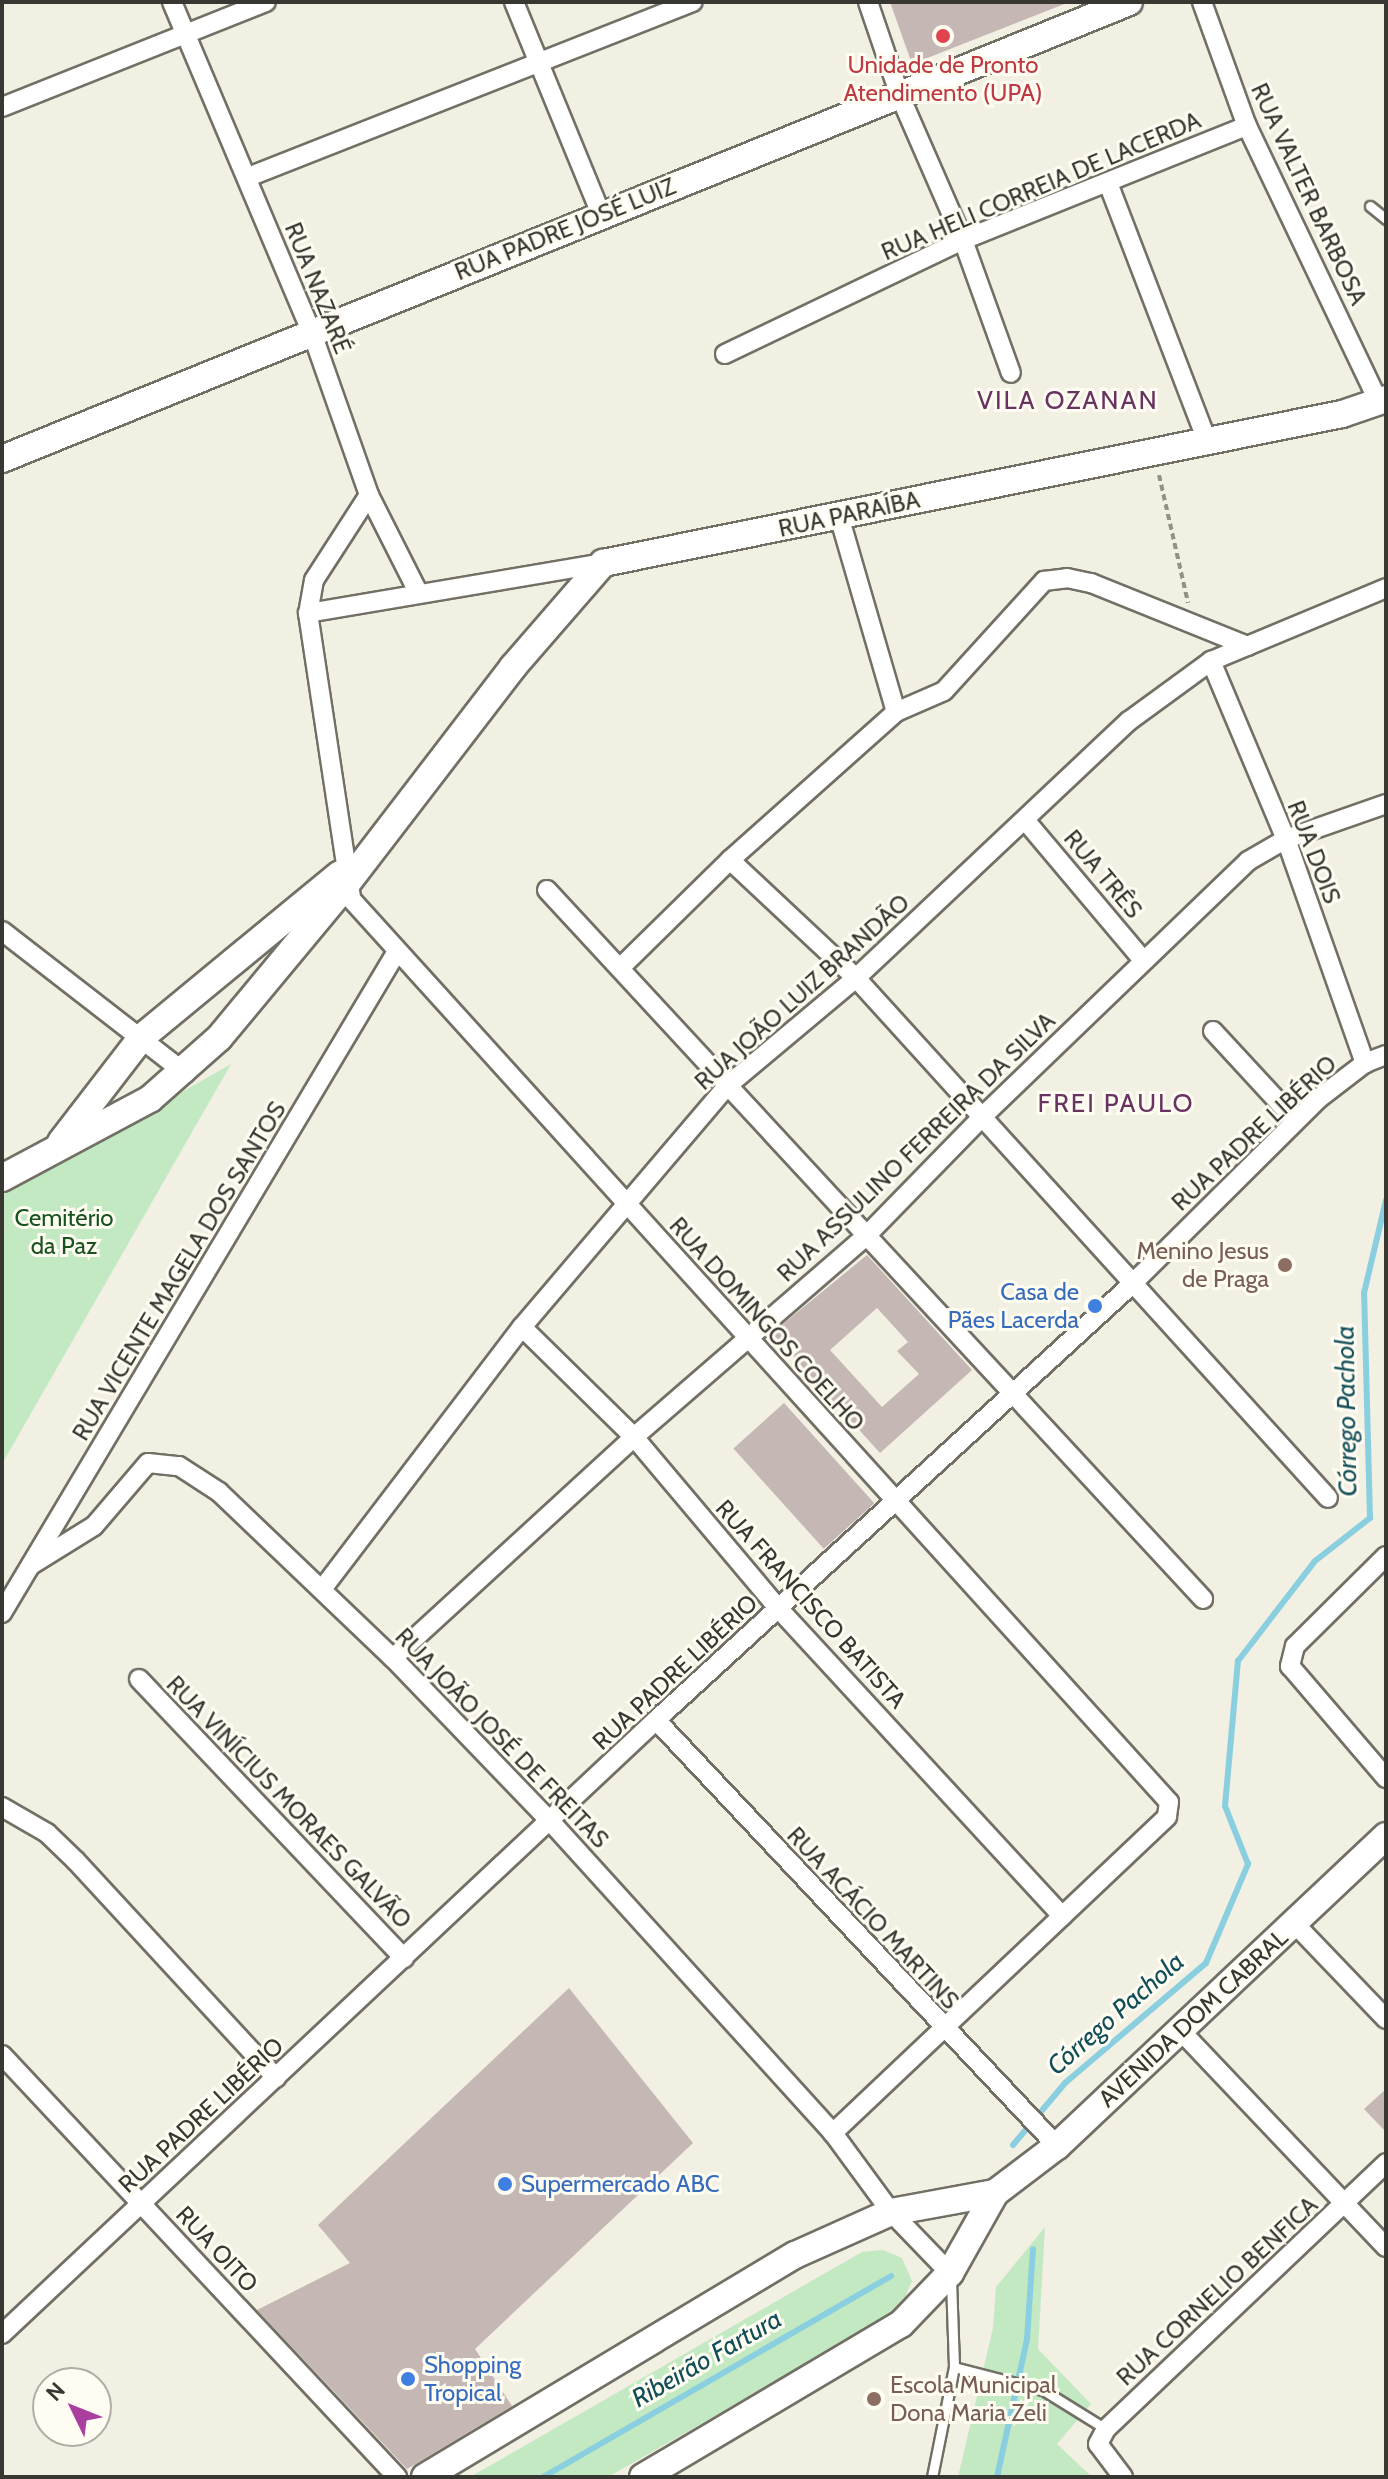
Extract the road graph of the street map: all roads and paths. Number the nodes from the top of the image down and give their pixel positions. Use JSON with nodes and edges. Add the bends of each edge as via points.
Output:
{"nodes":[{"id":1,"x":172,"y":2,"type":"edge"},
{"id":2,"x":266,"y":2,"type":"edge"},
{"id":3,"x":514,"y":2,"type":"edge"},
{"id":4,"x":693,"y":2,"type":"edge"},
{"id":5,"x":868,"y":2,"type":"edge"},
{"id":6,"x":1129,"y":2,"type":"edge"},
{"id":7,"x":1202,"y":2,"type":"edge"},
{"id":8,"x":185,"y":35,"type":"junction"},
{"id":9,"x":535,"y":62,"type":"junction"},
{"id":10,"x":900,"y":96,"type":"junction"},
{"id":11,"x":2,"y":107,"type":"edge"},
{"id":12,"x":1247,"y":126,"type":"junction"},
{"id":13,"x":248,"y":177,"type":"junction"},
{"id":14,"x":1108,"y":183,"type":"junction"},
{"id":15,"x":1370,"y":206,"type":"dead end"},
{"id":16,"x":601,"y":214,"type":"junction"},
{"id":17,"x":1386,"y":219,"type":"edge"},
{"id":18,"x":963,"y":240,"type":"junction"},
{"id":19,"x":312,"y":333,"type":"junction"},
{"id":20,"x":725,"y":354,"type":"dead end"},
{"id":21,"x":1011,"y":373,"type":"dead end"},
{"id":22,"x":1383,"y":401,"type":"edge"},
{"id":23,"x":1206,"y":438,"type":"junction"},
{"id":24,"x":1153,"y":449,"type":"junction"},
{"id":25,"x":4,"y":452,"type":"edge"},
{"id":26,"x":369,"y":495,"type":"junction"},
{"id":27,"x":839,"y":516,"type":"junction"},
{"id":28,"x":603,"y":563,"type":"junction"},
{"id":29,"x":418,"y":592,"type":"junction"},
{"id":30,"x":1384,"y":593,"type":"edge"},
{"id":31,"x":308,"y":613,"type":"junction"},
{"id":32,"x":1192,"y":624,"type":"junction"},
{"id":33,"x":1248,"y":646,"type":"junction"},
{"id":34,"x":1211,"y":661,"type":"junction"},
{"id":35,"x":896,"y":712,"type":"junction"},
{"id":36,"x":1386,"y":804,"type":"edge"},
{"id":37,"x":1025,"y":820,"type":"junction"},
{"id":38,"x":1286,"y":839,"type":"junction"},
{"id":39,"x":730,"y":860,"type":"junction"},
{"id":40,"x":352,"y":870,"type":"junction"},
{"id":41,"x":547,"y":890,"type":"dead end"},
{"id":42,"x":2,"y":931,"type":"edge"},
{"id":43,"x":244,"y":953,"type":"junction"},
{"id":44,"x":396,"y":953,"type":"junction"},
{"id":45,"x":1143,"y":960,"type":"junction"},
{"id":46,"x":620,"y":968,"type":"junction"},
{"id":47,"x":269,"y":978,"type":"junction"},
{"id":48,"x":856,"y":978,"type":"junction"},
{"id":49,"x":1213,"y":1031,"type":"dead end"},
{"id":50,"x":142,"y":1037,"type":"junction"},
{"id":51,"x":1386,"y":1055,"type":"edge"},
{"id":52,"x":1365,"y":1063,"type":"junction"},
{"id":53,"x":185,"y":1073,"type":"junction"},
{"id":54,"x":727,"y":1086,"type":"junction"},
{"id":55,"x":982,"y":1117,"type":"junction"},
{"id":56,"x":1296,"y":1121,"type":"junction"},
{"id":57,"x":56,"y":1148,"type":"junction"},
{"id":58,"x":2,"y":1178,"type":"edge"},
{"id":59,"x":625,"y":1201,"type":"junction"},
{"id":60,"x":866,"y":1236,"type":"junction"},
{"id":61,"x":1130,"y":1286,"type":"junction"},
{"id":62,"x":522,"y":1327,"type":"junction"},
{"id":63,"x":747,"y":1342,"type":"junction"},
{"id":64,"x":1015,"y":1392,"type":"junction"},
{"id":65,"x":634,"y":1437,"type":"junction"},
{"id":66,"x":1328,"y":1498,"type":"dead end"},
{"id":67,"x":894,"y":1499,"type":"junction"},
{"id":68,"x":1386,"y":1556,"type":"edge"},
{"id":69,"x":31,"y":1565,"type":"junction"},
{"id":70,"x":323,"y":1588,"type":"junction"},
{"id":71,"x":1203,"y":1599,"type":"dead end"},
{"id":72,"x":778,"y":1608,"type":"junction"},
{"id":73,"x":2,"y":1613,"type":"edge"},
{"id":74,"x":393,"y":1658,"type":"junction"},
{"id":75,"x":139,"y":1679,"type":"dead end"},
{"id":76,"x":656,"y":1720,"type":"junction"},
{"id":77,"x":1386,"y":1778,"type":"edge"},
{"id":78,"x":2,"y":1807,"type":"edge"},
{"id":79,"x":551,"y":1822,"type":"junction"},
{"id":80,"x":1386,"y":1836,"type":"edge"},
{"id":81,"x":1062,"y":1916,"type":"junction"},
{"id":82,"x":1294,"y":1923,"type":"junction"},
{"id":83,"x":404,"y":1958,"type":"junction"},
{"id":84,"x":1386,"y":2019,"type":"edge"},
{"id":85,"x":1178,"y":2028,"type":"junction"},
{"id":86,"x":945,"y":2030,"type":"junction"},
{"id":87,"x":2,"y":2055,"type":"edge"},
{"id":88,"x":276,"y":2078,"type":"junction"},
{"id":89,"x":833,"y":2133,"type":"junction"},
{"id":90,"x":1051,"y":2139,"type":"junction"},
{"id":91,"x":1386,"y":2163,"type":"edge"},
{"id":92,"x":995,"y":2193,"type":"junction"},
{"id":93,"x":1346,"y":2202,"type":"junction"},
{"id":94,"x":142,"y":2204,"type":"junction"},
{"id":95,"x":891,"y":2212,"type":"junction"},
{"id":96,"x":1386,"y":2247,"type":"edge"},
{"id":97,"x":950,"y":2273,"type":"junction"},
{"id":98,"x":2,"y":2334,"type":"edge"},
{"id":99,"x":954,"y":2367,"type":"junction"},
{"id":100,"x":1106,"y":2429,"type":"junction"},
{"id":101,"x":397,"y":2477,"type":"edge"},
{"id":102,"x":425,"y":2477,"type":"edge"},
{"id":103,"x":643,"y":2477,"type":"edge"},
{"id":104,"x":932,"y":2477,"type":"edge"},
{"id":105,"x":1123,"y":2477,"type":"edge"}],
"edges":[{"from":1,"to":8,"type":"street","name":"RUA NAZARÉ"},
{"from":2,"to":8,"type":"street"},
{"from":3,"to":9,"type":"street"},
{"from":4,"to":9,"type":"street"},
{"from":5,"to":10,"type":"street"},
{"from":6,"to":10,"type":"street","name":"RUA PADRE JOSÉ LUIZ"},
{"from":7,"to":12,"type":"street","name":"RUA VALTER BARBOSA"},
{"from":8,"to":11,"type":"street"},
{"from":8,"to":13,"type":"street","name":"RUA NAZARÉ"},
{"from":9,"to":13,"type":"street"},
{"from":9,"to":16,"type":"street"},
{"from":10,"to":16,"type":"street","name":"RUA PADRE JOSÉ LUIZ"},
{"from":10,"to":18,"type":"street"},
{"from":12,"to":14,"type":"street","name":"RUA HELI CORREIA DE LACERDA"},
{"from":12,"to":22,"type":"street","name":"RUA VALTER BARBOSA"},
{"from":13,"to":19,"type":"street","name":"RUA NAZARÉ"},
{"from":14,"to":18,"type":"street","name":"RUA HELI CORREIA DE LACERDA"},
{"from":14,"to":23,"type":"street"},
{"from":15,"to":17,"type":"lane"},
{"from":16,"to":19,"type":"street","name":"RUA PADRE JOSÉ LUIZ"},
{"from":18,"to":20,"type":"street","name":"RUA HELI CORREIA DE LACERDA"},
{"from":18,"to":21,"type":"street"},
{"from":19,"to":25,"type":"street","name":"RUA PADRE JOSÉ LUIZ"},
{"from":19,"to":26,"type":"street","name":"RUA NAZARÉ"},
{"from":22,"to":23,"type":"street","name":"RUA PARAÍBA"},
{"from":23,"to":24,"type":"street","name":"RUA PARAÍBA"},
{"from":24,"to":27,"type":"street","name":"RUA PARAÍBA"},
{"from":24,"to":32,"type":"path"},
{"from":26,"to":29,"type":"street","name":"RUA NAZARÉ"},
{"from":26,"to":31,"type":"street","via":[[314,580]]},
{"from":27,"to":28,"type":"street","name":"RUA PARAÍBA"},
{"from":27,"to":35,"type":"street"},
{"from":28,"to":29,"type":"street","name":"RUA PARAÍBA"},
{"from":28,"to":40,"type":"street"},
{"from":29,"to":31,"type":"street","name":"RUA PARAÍBA"},
{"from":30,"to":33,"type":"street","name":"RUA JOÃO LUIZ BRANDÃO"},
{"from":31,"to":40,"type":"street"},
{"from":32,"to":33,"type":"street"},
{"from":32,"to":35,"type":"street","via":[[1091,583],[1044,581],[944,691]]},
{"from":33,"to":34,"type":"street","name":"RUA JOÃO LUIZ BRANDÃO"},
{"from":34,"to":37,"type":"street","name":"RUA JOÃO LUIZ BRANDÃO","via":[[1129,721]]},
{"from":34,"to":38,"type":"street","name":"RUA DOIS"},
{"from":35,"to":39,"type":"street"},
{"from":36,"to":38,"type":"street","name":"RUA ASSULINO FERREIRA DA SILVA"},
{"from":37,"to":45,"type":"street","name":"RUA TRÊS"},
{"from":37,"to":48,"type":"street","name":"RUA JOÃO LUIZ BRANDÃO"},
{"from":38,"to":45,"type":"street","name":"RUA ASSULINO FERREIRA DA SILVA","via":[[1248,861]]},
{"from":38,"to":52,"type":"street","name":"RUA DOIS"},
{"from":39,"to":46,"type":"street"},
{"from":39,"to":48,"type":"street"},
{"from":40,"to":43,"type":"street"},
{"from":40,"to":44,"type":"street","name":"RUA DOMINGOS COELHO"},
{"from":40,"to":47,"type":"street"},
{"from":41,"to":46,"type":"street"},
{"from":42,"to":50,"type":"street"},
{"from":43,"to":47,"type":"street"},
{"from":43,"to":50,"type":"street"},
{"from":44,"to":59,"type":"street","name":"RUA DOMINGOS COELHO"},
{"from":44,"to":69,"type":"street","name":"RUA VICENTE MAGELA DOS SANTOS"},
{"from":45,"to":55,"type":"street","name":"RUA ASSULINO FERREIRA DA SILVA"},
{"from":46,"to":54,"type":"street"},
{"from":47,"to":53,"type":"street"},
{"from":48,"to":54,"type":"street","name":"RUA JOÃO LUIZ BRANDÃO"},
{"from":48,"to":55,"type":"street"},
{"from":49,"to":56,"type":"street"},
{"from":50,"to":53,"type":"street"},
{"from":50,"to":57,"type":"street"},
{"from":51,"to":52,"type":"street","name":"RUA PADRE LIBÉRIO"},
{"from":52,"to":56,"type":"street","name":"RUA PADRE LIBÉRIO"},
{"from":53,"to":57,"type":"street","via":[[150,1099]]},
{"from":54,"to":59,"type":"street","name":"RUA JOÃO LUIZ BRANDÃO"},
{"from":54,"to":60,"type":"street"},
{"from":55,"to":60,"type":"street","name":"RUA ASSULINO FERREIRA DA SILVA"},
{"from":55,"to":61,"type":"street"},
{"from":56,"to":61,"type":"street","name":"RUA PADRE LIBÉRIO"},
{"from":57,"to":58,"type":"street"},
{"from":59,"to":62,"type":"street","name":"RUA JOÃO LUIZ BRANDÃO"},
{"from":59,"to":63,"type":"street","name":"RUA DOMINGOS COELHO"},
{"from":60,"to":63,"type":"street","name":"RUA ASSULINO FERREIRA DA SILVA"},
{"from":60,"to":64,"type":"street"},
{"from":61,"to":64,"type":"street","name":"RUA PADRE LIBÉRIO"},
{"from":61,"to":66,"type":"street"},
{"from":62,"to":65,"type":"street","name":"RUA FRANCISCO BATISTA"},
{"from":62,"to":70,"type":"street","name":"RUA JOÃO LUIZ BRANDÃO"},
{"from":63,"to":65,"type":"street","name":"RUA ASSULINO FERREIRA DA SILVA"},
{"from":63,"to":67,"type":"street","name":"RUA DOMINGOS COELHO"},
{"from":64,"to":67,"type":"street","name":"RUA PADRE LIBÉRIO"},
{"from":64,"to":71,"type":"street"},
{"from":65,"to":72,"type":"street","name":"RUA FRANCISCO BATISTA"},
{"from":65,"to":74,"type":"street","name":"RUA ASSULINO FERREIRA DA SILVA"},
{"from":67,"to":72,"type":"street","name":"RUA PADRE LIBÉRIO"},
{"from":67,"to":81,"type":"street","name":"RUA DOMINGOS COELHO","via":[[1169,1802],[1167,1817]]},
{"from":68,"to":77,"type":"street","via":[[1295,1646],[1290,1666]]},
{"from":69,"to":70,"type":"street","name":"RUA JOÃO JOSÉ DE FREITAS","via":[[78,1540],[138,1470],[160,1461],[179,1466],[219,1492]]},
{"from":69,"to":73,"type":"street","name":"RUA VICENTE MAGELA DOS SANTOS"},
{"from":70,"to":74,"type":"street","name":"RUA JOÃO JOSÉ DE FREITAS"},
{"from":72,"to":76,"type":"street","name":"RUA PADRE LIBÉRIO"},
{"from":72,"to":81,"type":"street","name":"RUA FRANCISCO BATISTA"},
{"from":74,"to":79,"type":"street","name":"RUA JOÃO JOSÉ DE FREITAS"},
{"from":75,"to":83,"type":"street","name":"RUA VINÍCIUS MORAES GALVÃO"},
{"from":76,"to":79,"type":"street","name":"RUA PADRE LIBÉRIO"},
{"from":76,"to":86,"type":"street","name":"RUA ACÁCIO MARTINS"},
{"from":78,"to":88,"type":"street","via":[[47,1833],[76,1861]]},
{"from":79,"to":83,"type":"street","name":"RUA PADRE LIBÉRIO"},
{"from":79,"to":89,"type":"street","name":"RUA JOÃO JOSÉ DE FREITAS"},
{"from":80,"to":82,"type":"street","name":"AVENIDA DOM CABRAL"},
{"from":81,"to":86,"type":"street"},
{"from":82,"to":84,"type":"street"},
{"from":82,"to":85,"type":"street","name":"AVENIDA DOM CABRAL"},
{"from":83,"to":88,"type":"street","name":"RUA PADRE LIBÉRIO"},
{"from":85,"to":90,"type":"street","name":"AVENIDA DOM CABRAL"},
{"from":85,"to":93,"type":"street"},
{"from":86,"to":89,"type":"street"},
{"from":86,"to":90,"type":"street","name":"RUA ACÁCIO MARTINS"},
{"from":87,"to":94,"type":"street","name":"RUA OITO"},
{"from":88,"to":94,"type":"street","name":"RUA PADRE LIBÉRIO"},
{"from":89,"to":95,"type":"street","name":"RUA JOÃO JOSÉ DE FREITAS"},
{"from":90,"to":92,"type":"street","name":"AVENIDA DOM CABRAL"},
{"from":91,"to":93,"type":"street","name":"RUA CORNELIO BENFICA"},
{"from":92,"to":95,"type":"street"},
{"from":92,"to":97,"type":"street"},
{"from":93,"to":96,"type":"street"},
{"from":93,"to":100,"type":"street","name":"RUA CORNELIO BENFICA"},
{"from":94,"to":98,"type":"street","name":"RUA PADRE LIBÉRIO"},
{"from":94,"to":101,"type":"street","name":"RUA OITO"},
{"from":95,"to":97,"type":"street","name":"RUA JOÃO JOSÉ DE FREITAS"},
{"from":95,"to":102,"type":"street","via":[[795,2255]]},
{"from":97,"to":99,"type":"lane"},
{"from":97,"to":103,"type":"street","via":[[901,2324]]},
{"from":99,"to":100,"type":"lane","via":[[1043,2390]]},
{"from":99,"to":104,"type":"lane"},
{"from":100,"to":105,"type":"street","via":[[1098,2444]]}]}
